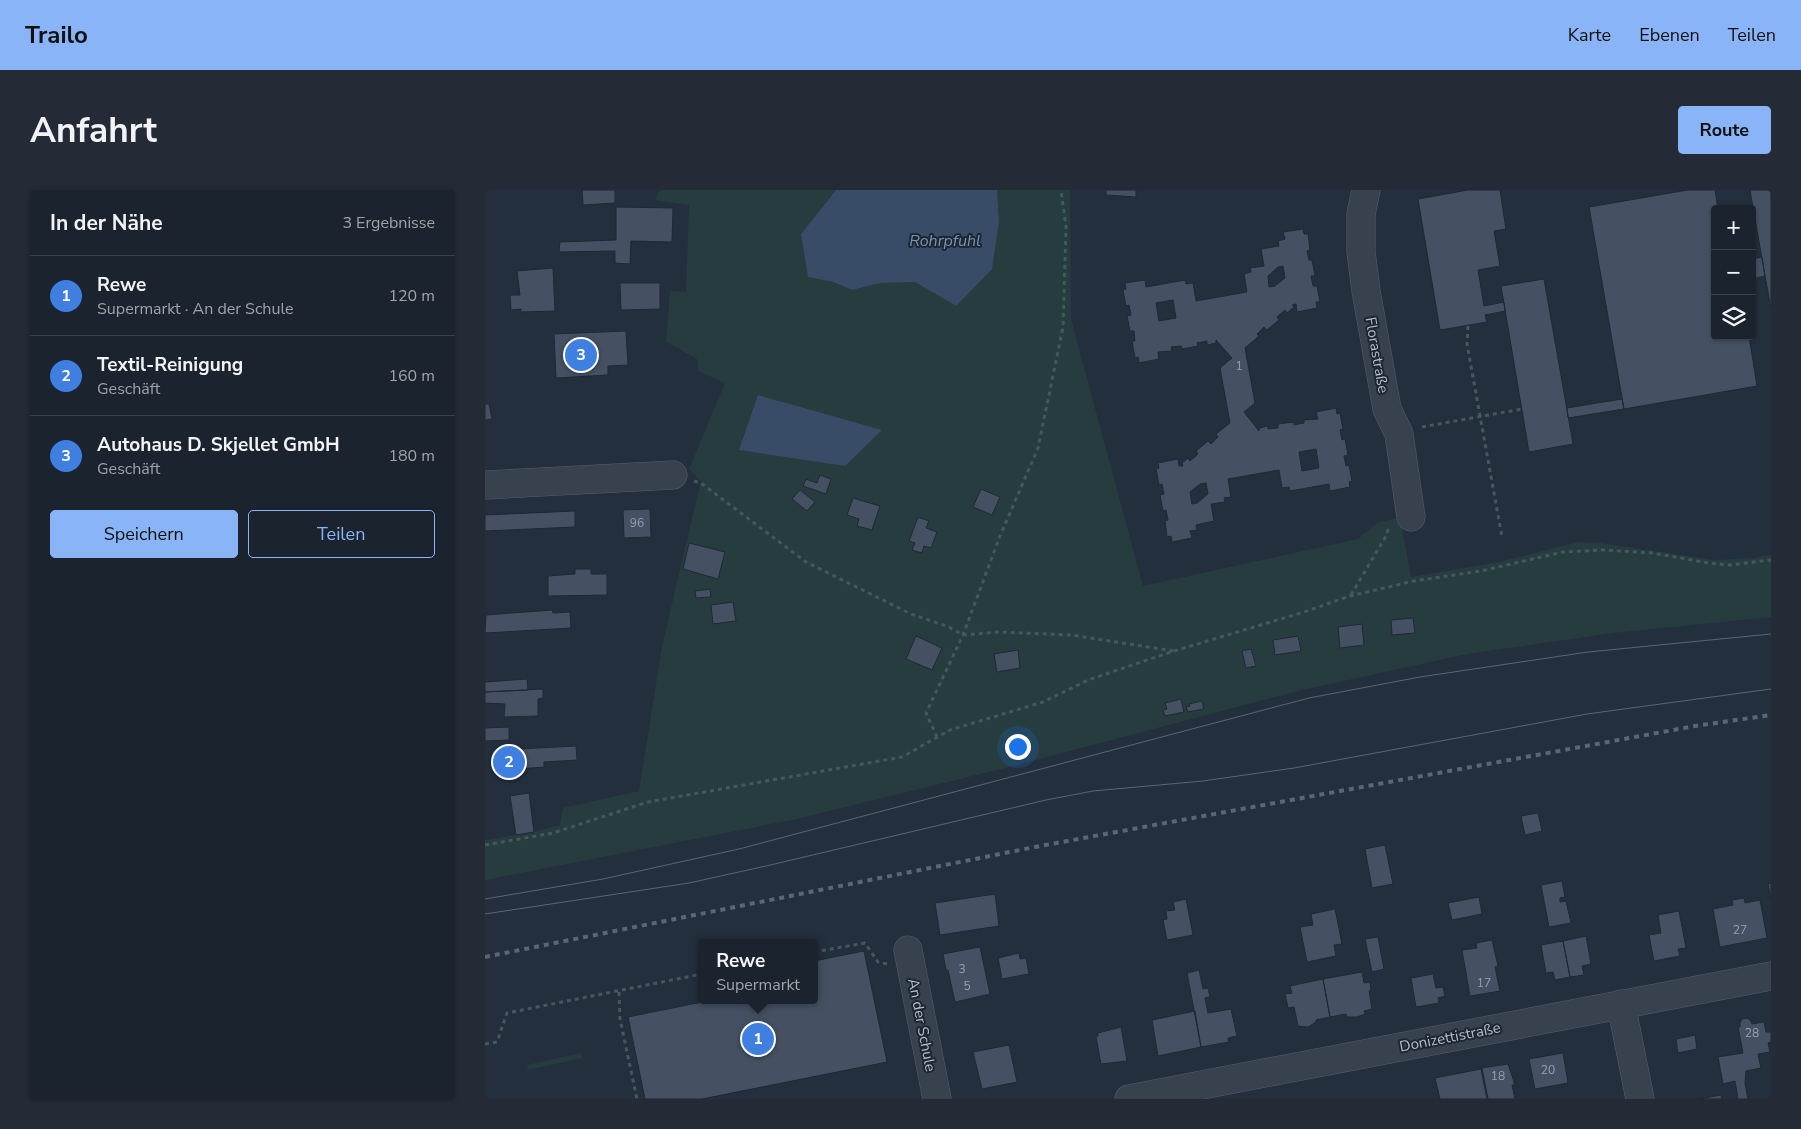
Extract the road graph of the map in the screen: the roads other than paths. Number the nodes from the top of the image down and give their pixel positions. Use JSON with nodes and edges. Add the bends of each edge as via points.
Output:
{"nodes":[{"id":1,"x":1366,"y":190,"type":"edge"},
{"id":2,"x":673,"y":475,"type":"road end"},
{"id":3,"x":485,"y":485,"type":"edge"},
{"id":4,"x":1411,"y":512,"type":"road end"},
{"id":5,"x":900,"y":958,"type":"road end"},
{"id":6,"x":1771,"y":976,"type":"edge"},
{"id":7,"x":1621,"y":1004,"type":"junction"},
{"id":8,"x":937,"y":1099,"type":"edge"},
{"id":9,"x":1129,"y":1099,"type":"edge"},
{"id":10,"x":1640,"y":1099,"type":"edge"}],
"edges":[{"from":1,"to":4,"type":"street","name":"Florastraße","via":[[1361,214],[1361,252],[1387,409],[1399,434]]},
{"from":2,"to":3,"type":"street"},
{"from":5,"to":8,"type":"street","name":"An der Schule"},
{"from":6,"to":7,"type":"street","name":"Donizettistraße"},
{"from":7,"to":9,"type":"street","name":"Donizettistraße"},
{"from":7,"to":10,"type":"street"}]}
